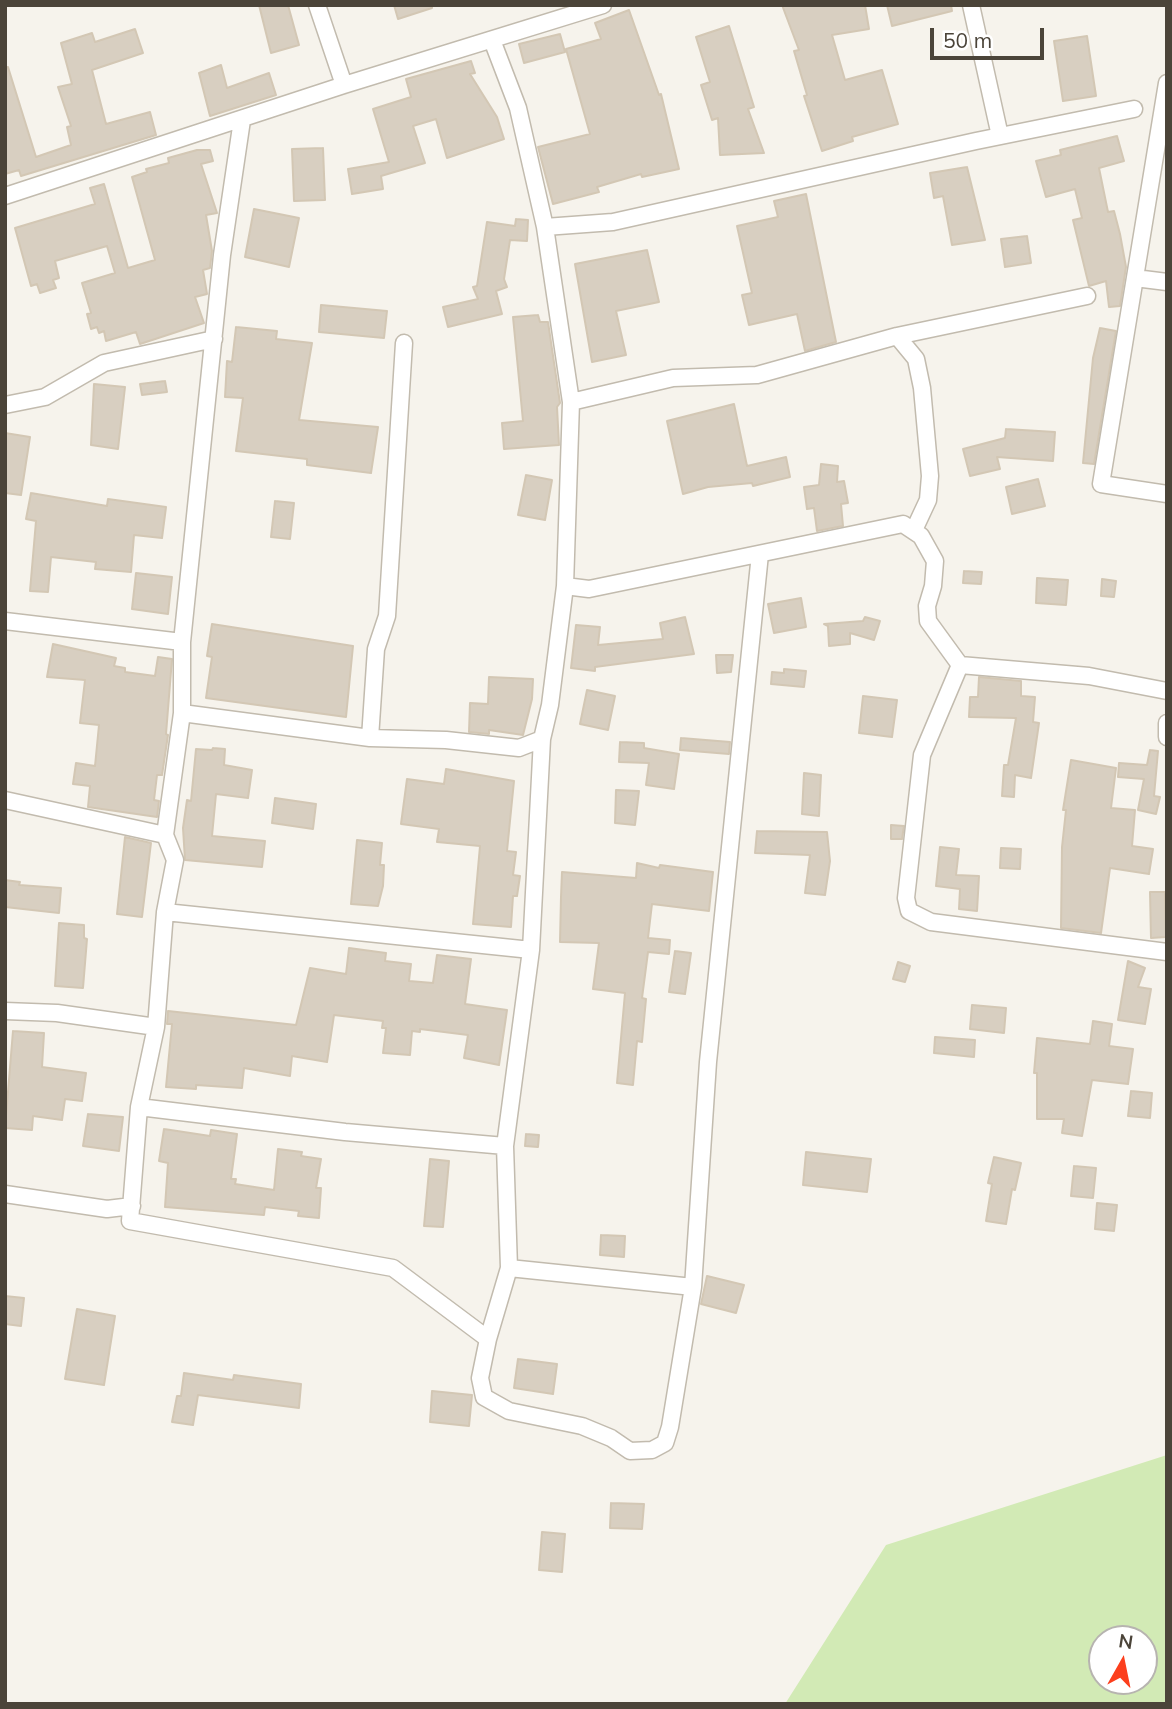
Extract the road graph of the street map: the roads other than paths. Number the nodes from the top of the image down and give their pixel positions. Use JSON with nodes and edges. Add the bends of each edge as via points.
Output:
{"nodes":[{"id":1,"x":317,"y":5,"type":"edge"},
{"id":2,"x":603,"y":5,"type":"edge"},
{"id":3,"x":971,"y":5,"type":"edge"},
{"id":4,"x":492,"y":40,"type":"junction"},
{"id":5,"x":1167,"y":83,"type":"edge"},
{"id":6,"x":344,"y":85,"type":"junction"},
{"id":7,"x":1134,"y":110,"type":"dead end"},
{"id":8,"x":243,"y":120,"type":"junction"},
{"id":9,"x":1000,"y":136,"type":"junction"},
{"id":10,"x":5,"y":196,"type":"edge"},
{"id":11,"x":545,"y":227,"type":"junction"},
{"id":12,"x":1135,"y":278,"type":"junction"},
{"id":13,"x":1167,"y":282,"type":"edge"},
{"id":14,"x":1087,"y":296,"type":"dead end"},
{"id":15,"x":897,"y":336,"type":"junction"},
{"id":16,"x":214,"y":339,"type":"junction"},
{"id":17,"x":404,"y":343,"type":"dead end"},
{"id":18,"x":571,"y":401,"type":"junction"},
{"id":19,"x":5,"y":405,"type":"edge"},
{"id":20,"x":1167,"y":494,"type":"edge"},
{"id":21,"x":914,"y":530,"type":"junction"},
{"id":22,"x":760,"y":554,"type":"junction"},
{"id":23,"x":565,"y":586,"type":"junction"},
{"id":24,"x":5,"y":621,"type":"edge"},
{"id":25,"x":182,"y":642,"type":"junction"},
{"id":26,"x":960,"y":665,"type":"junction"},
{"id":27,"x":1167,"y":691,"type":"edge"},
{"id":28,"x":182,"y":713,"type":"junction"},
{"id":29,"x":1167,"y":723,"type":"edge"},
{"id":30,"x":1167,"y":737,"type":"edge"},
{"id":31,"x":370,"y":738,"type":"junction"},
{"id":32,"x":542,"y":738,"type":"junction"},
{"id":33,"x":5,"y":800,"type":"edge"},
{"id":34,"x":165,"y":835,"type":"junction"},
{"id":35,"x":165,"y":912,"type":"junction"},
{"id":36,"x":531,"y":950,"type":"junction"},
{"id":37,"x":1167,"y":952,"type":"edge"},
{"id":38,"x":5,"y":1011,"type":"edge"},
{"id":39,"x":156,"y":1027,"type":"junction"},
{"id":40,"x":139,"y":1107,"type":"junction"},
{"id":41,"x":505,"y":1146,"type":"junction"},
{"id":42,"x":5,"y":1194,"type":"edge"},
{"id":43,"x":132,"y":1206,"type":"junction"},
{"id":44,"x":509,"y":1268,"type":"junction"},
{"id":45,"x":693,"y":1287,"type":"junction"},
{"id":46,"x":488,"y":1339,"type":"junction"}],
"edges":[{"from":1,"to":6,"type":"street"},
{"from":2,"to":4,"type":"street"},
{"from":3,"to":9,"type":"street"},
{"from":4,"to":6,"type":"street"},
{"from":4,"to":11,"type":"street","via":[[518,108]]},
{"from":5,"to":12,"type":"street"},
{"from":6,"to":8,"type":"street"},
{"from":7,"to":9,"type":"street"},
{"from":8,"to":10,"type":"street"},
{"from":8,"to":16,"type":"street"},
{"from":9,"to":11,"type":"street","via":[[613,222]]},
{"from":11,"to":18,"type":"street"},
{"from":12,"to":13,"type":"street"},
{"from":12,"to":20,"type":"street","via":[[1101,484]]},
{"from":14,"to":15,"type":"street"},
{"from":15,"to":18,"type":"street","via":[[757,374],[673,378]]},
{"from":15,"to":21,"type":"street","via":[[916,359],[930,476],[928,500]]},
{"from":16,"to":19,"type":"street","via":[[104,363],[45,397]]},
{"from":16,"to":25,"type":"street"},
{"from":17,"to":31,"type":"street","via":[[387,616],[376,649]]},
{"from":18,"to":23,"type":"street"},
{"from":21,"to":22,"type":"street","via":[[903,524],[888,526]]},
{"from":21,"to":26,"type":"street","via":[[935,561],[928,621]]},
{"from":22,"to":23,"type":"street","via":[[589,589]]},
{"from":22,"to":45,"type":"street","via":[[709,1048]]},
{"from":23,"to":32,"type":"street"},
{"from":24,"to":25,"type":"street"},
{"from":25,"to":28,"type":"street"},
{"from":26,"to":27,"type":"street","via":[[1089,676]]},
{"from":26,"to":37,"type":"street","via":[[922,755],[906,898],[909,911],[931,922]]},
{"from":28,"to":31,"type":"street"},
{"from":28,"to":34,"type":"street"},
{"from":29,"to":30,"type":"street"},
{"from":31,"to":32,"type":"street","via":[[519,748]]},
{"from":32,"to":36,"type":"street"},
{"from":33,"to":34,"type":"street"},
{"from":34,"to":35,"type":"street","via":[[176,860]]},
{"from":35,"to":36,"type":"street"},
{"from":35,"to":39,"type":"street"},
{"from":36,"to":41,"type":"street"},
{"from":38,"to":39,"type":"street"},
{"from":39,"to":40,"type":"street"},
{"from":40,"to":41,"type":"street"},
{"from":40,"to":43,"type":"street"},
{"from":41,"to":44,"type":"street"},
{"from":42,"to":43,"type":"street","via":[[107,1209]]},
{"from":43,"to":46,"type":"street","via":[[130,1221],[393,1268]]},
{"from":44,"to":45,"type":"street"},
{"from":44,"to":46,"type":"street"},
{"from":45,"to":46,"type":"street","via":[[670,1427],[665,1443],[652,1450],[630,1451],[582,1426],[509,1411],[484,1397],[480,1378]]}]}
